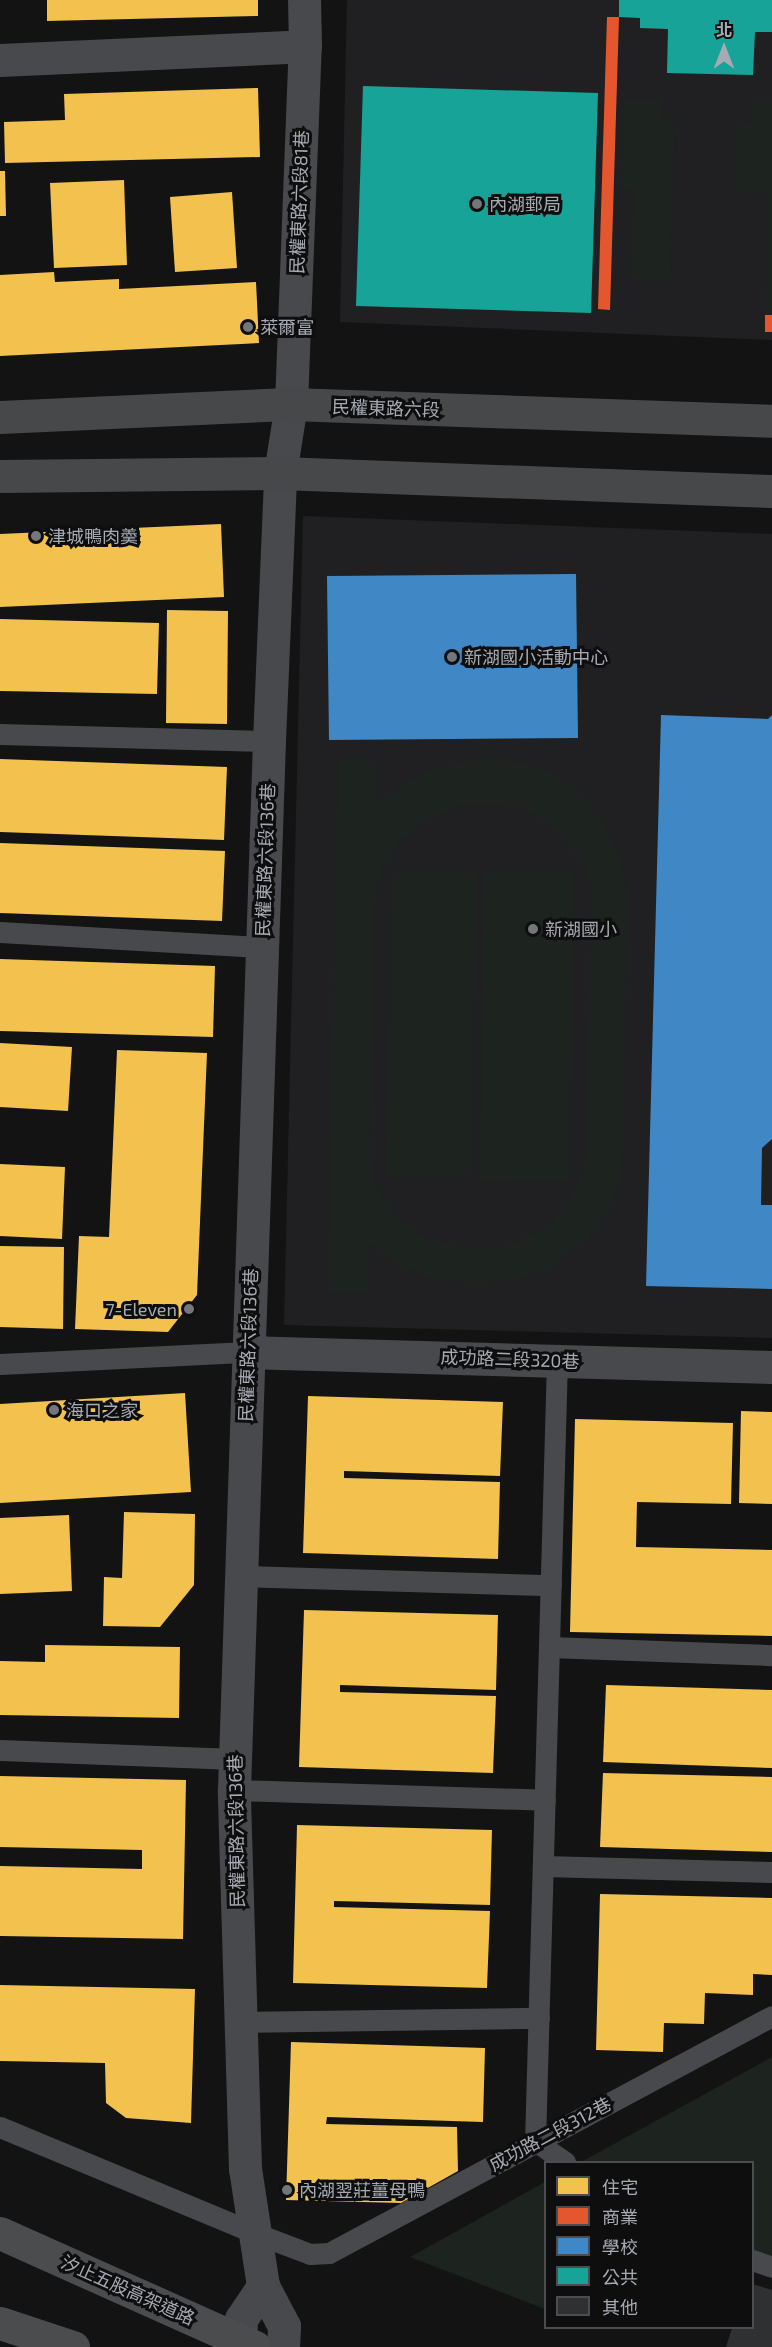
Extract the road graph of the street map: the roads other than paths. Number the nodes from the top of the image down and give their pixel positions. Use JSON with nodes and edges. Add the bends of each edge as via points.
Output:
{"nodes":[{"id":1,"x":304,"y":0,"type":"edge"},
{"id":2,"x":305,"y":46,"type":"junction"},
{"id":3,"x":0,"y":60,"type":"edge"},
{"id":4,"x":291,"y":404,"type":"junction"},
{"id":5,"x":0,"y":417,"type":"edge"},
{"id":6,"x":772,"y":421,"type":"edge"},
{"id":7,"x":280,"y":473,"type":"junction"},
{"id":8,"x":0,"y":476,"type":"edge"},
{"id":9,"x":772,"y":490,"type":"edge"},
{"id":10,"x":0,"y":734,"type":"edge"},
{"id":11,"x":269,"y":741,"type":"junction"},
{"id":12,"x":0,"y":932,"type":"edge"},
{"id":13,"x":261,"y":947,"type":"junction"},
{"id":14,"x":248,"y":1352,"type":"junction"},
{"id":15,"x":557,"y":1360,"type":"junction"},
{"id":16,"x":0,"y":1364,"type":"edge"},
{"id":17,"x":772,"y":1367,"type":"edge"},
{"id":18,"x":241,"y":1576,"type":"junction"},
{"id":19,"x":551,"y":1585,"type":"junction"},
{"id":20,"x":549,"y":1647,"type":"junction"},
{"id":21,"x":772,"y":1655,"type":"edge"},
{"id":22,"x":0,"y":1750,"type":"edge"},
{"id":23,"x":234,"y":1775,"type":"junction"},
{"id":24,"x":545,"y":1800,"type":"junction"},
{"id":25,"x":543,"y":1866,"type":"junction"},
{"id":26,"x":772,"y":1872,"type":"edge"},
{"id":27,"x":772,"y":2016,"type":"edge"},
{"id":28,"x":539,"y":2018,"type":"junction"},
{"id":29,"x":240,"y":2022,"type":"junction"},
{"id":30,"x":0,"y":2127,"type":"edge"},
{"id":31,"x":535,"y":2141,"type":"junction"},
{"id":32,"x":562,"y":2161,"type":"edge"},
{"id":33,"x":0,"y":2233,"type":"edge"},
{"id":34,"x":255,"y":2233,"type":"junction"},
{"id":35,"x":754,"y":2260,"type":"edge"},
{"id":36,"x":772,"y":2267,"type":"edge"},
{"id":37,"x":263,"y":2286,"type":"junction"},
{"id":38,"x":0,"y":2323,"type":"edge"},
{"id":39,"x":0,"y":2337,"type":"edge"},
{"id":40,"x":20,"y":2347,"type":"edge"},
{"id":41,"x":73,"y":2347,"type":"edge"},
{"id":42,"x":240,"y":2347,"type":"edge"},
{"id":43,"x":255,"y":2347,"type":"edge"},
{"id":44,"x":283,"y":2347,"type":"edge"}],
"edges":[{"from":1,"to":2,"type":"street","name":"民權東路六段81巷"},
{"from":2,"to":3,"type":"street"},
{"from":2,"to":4,"type":"street","name":"民權東路六段81巷"},
{"from":4,"to":5,"type":"main road","name":"民權東路六段"},
{"from":4,"to":6,"type":"main road","name":"民權東路六段"},
{"from":4,"to":7,"type":"street","name":"民權東路六段136巷"},
{"from":7,"to":8,"type":"main road"},
{"from":7,"to":9,"type":"main road"},
{"from":7,"to":11,"type":"street","name":"民權東路六段136巷"},
{"from":10,"to":11,"type":"lane"},
{"from":11,"to":13,"type":"street","name":"民權東路六段136巷"},
{"from":12,"to":13,"type":"lane"},
{"from":13,"to":14,"type":"street","name":"民權東路六段136巷"},
{"from":14,"to":15,"type":"street","name":"成功路二段320巷"},
{"from":14,"to":16,"type":"lane"},
{"from":14,"to":18,"type":"street","name":"民權東路六段136巷"},
{"from":15,"to":17,"type":"street","name":"成功路二段320巷"},
{"from":15,"to":19,"type":"lane"},
{"from":18,"to":19,"type":"lane"},
{"from":18,"to":23,"type":"street","name":"民權東路六段136巷"},
{"from":19,"to":20,"type":"lane"},
{"from":20,"to":21,"type":"lane"},
{"from":20,"to":24,"type":"lane"},
{"from":22,"to":23,"type":"lane"},
{"from":23,"to":24,"type":"lane"},
{"from":23,"to":29,"type":"street","name":"民權東路六段136巷"},
{"from":24,"to":25,"type":"lane"},
{"from":25,"to":26,"type":"lane"},
{"from":25,"to":28,"type":"lane"},
{"from":27,"to":31,"type":"lane","name":"成功路二段312巷"},
{"from":28,"to":29,"type":"lane"},
{"from":28,"to":31,"type":"lane"},
{"from":29,"to":34,"type":"street","name":"民權東路六段136巷","via":[[245,2169]]},
{"from":30,"to":34,"type":"lane"},
{"from":31,"to":32,"type":"lane"},
{"from":31,"to":34,"type":"lane","name":"成功路二段312巷","via":[[329,2253],[310,2254]]},
{"from":33,"to":43,"type":"highway","name":"汐止五股高架道路","bridge":true},
{"from":34,"to":37,"type":"street","name":"民權東路六段136巷"},
{"from":35,"to":36,"type":"lane"},
{"from":37,"to":42,"type":"street","via":[[241,2319]]},
{"from":37,"to":44,"type":"street","name":"民權東路六段136巷","via":[[284,2326]]},
{"from":38,"to":41,"type":"highway"},
{"from":39,"to":40,"type":"highway"}]}
